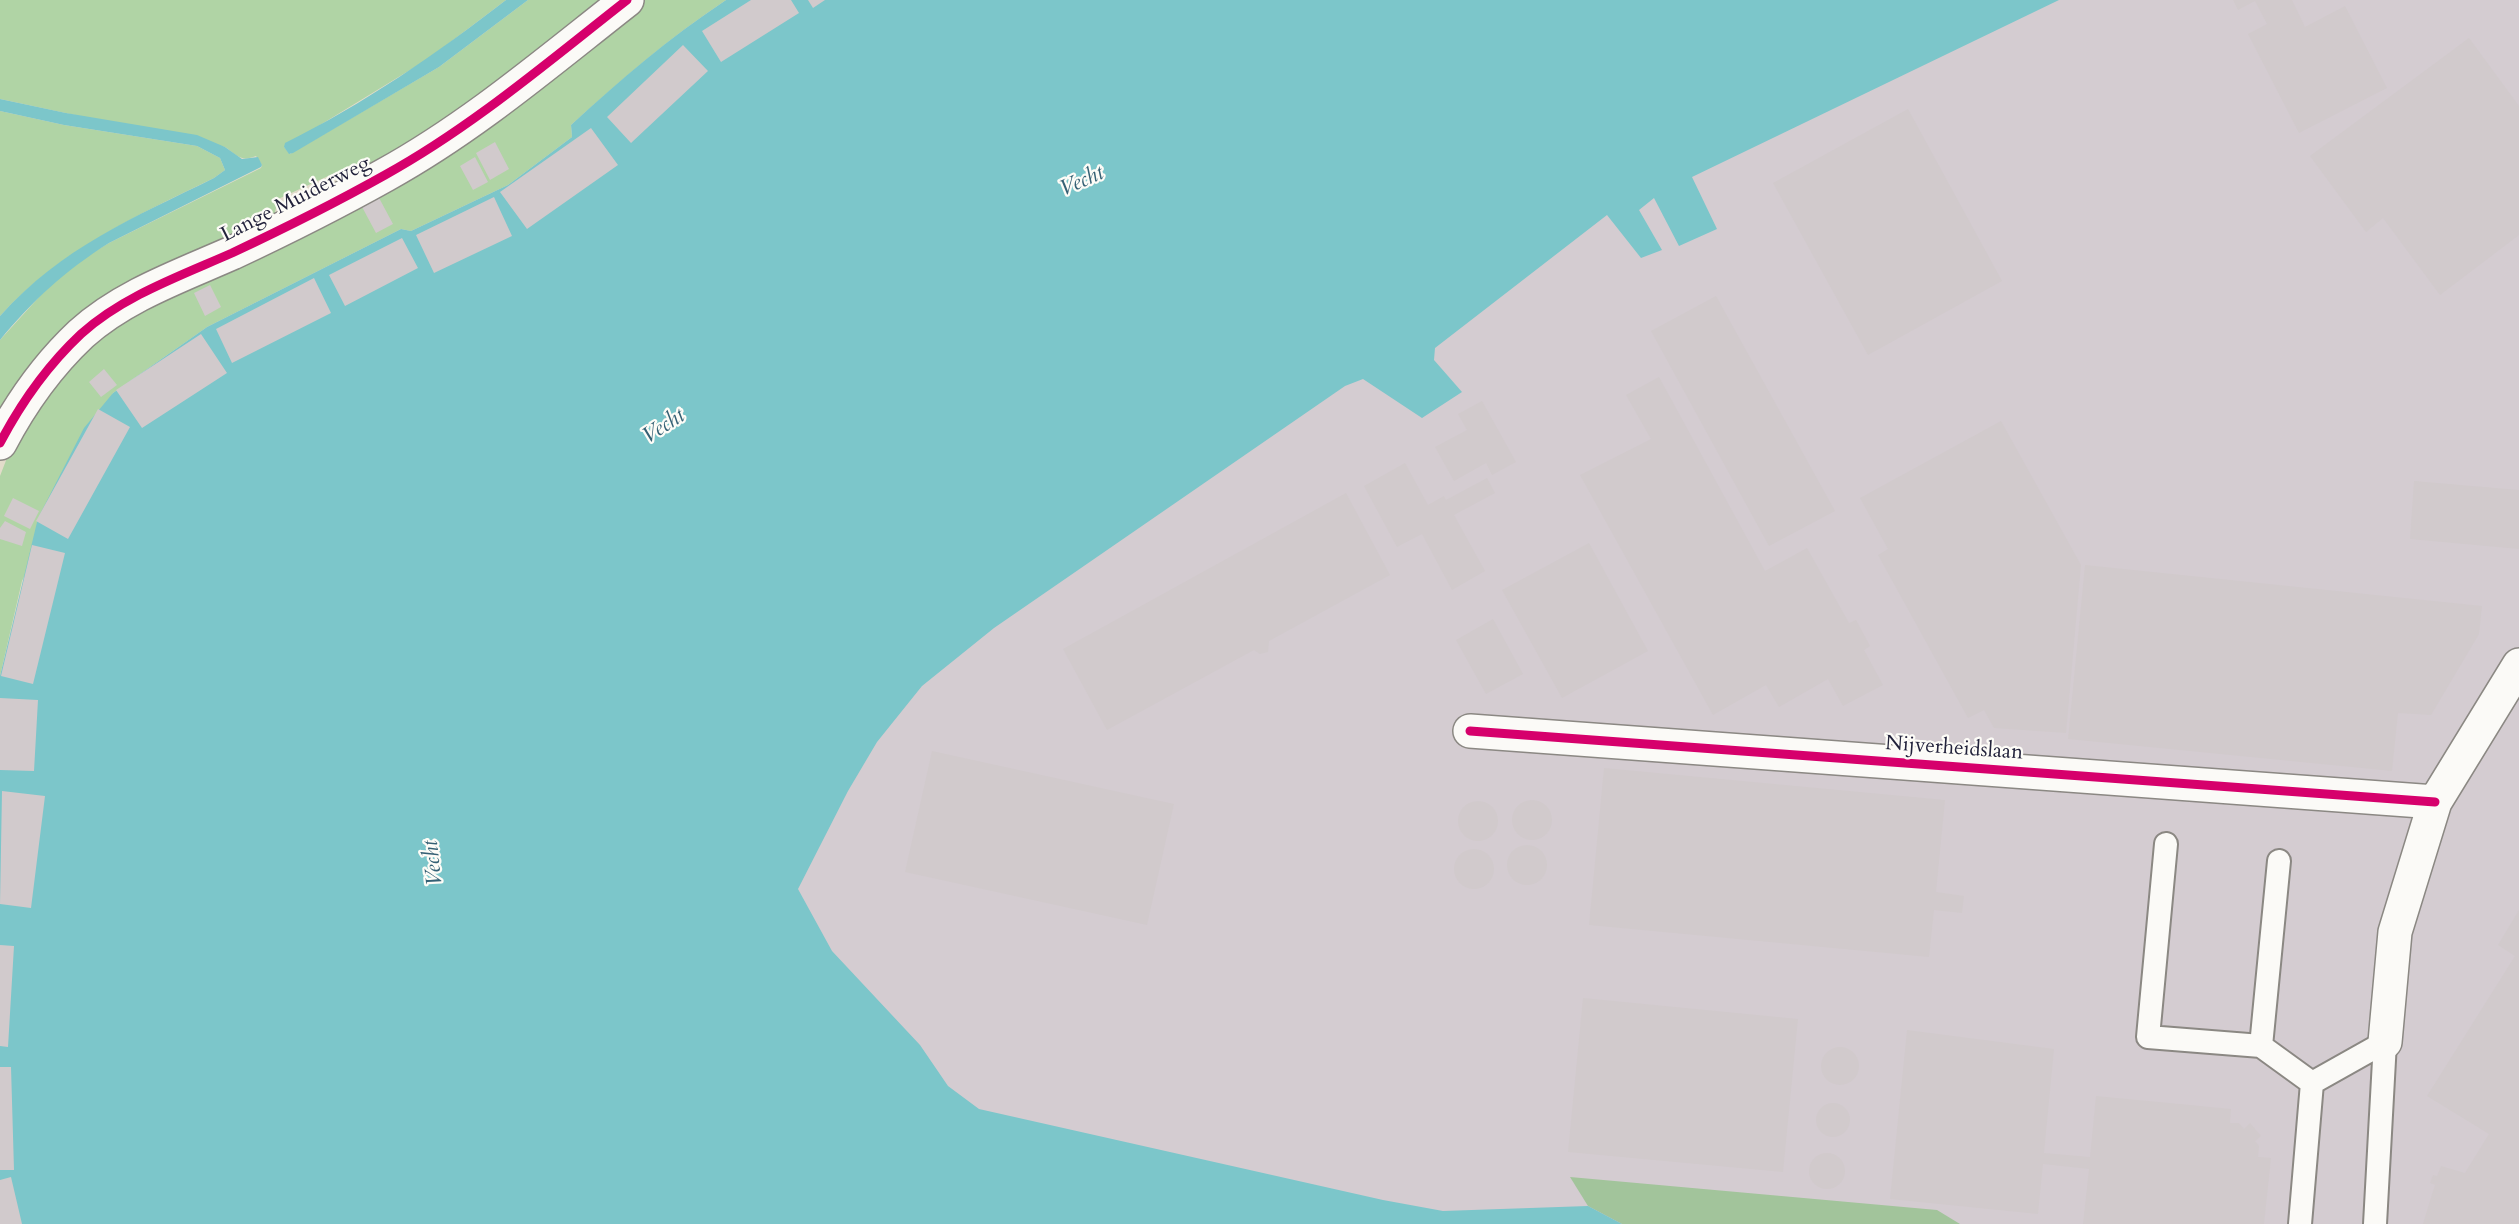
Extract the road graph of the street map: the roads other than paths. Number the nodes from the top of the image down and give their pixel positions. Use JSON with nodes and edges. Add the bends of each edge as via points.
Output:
{"nodes":[{"id":1,"x":627,"y":0,"type":"edge"},
{"id":2,"x":0,"y":443,"type":"edge"},
{"id":3,"x":2519,"y":665,"type":"edge"},
{"id":4,"x":1470,"y":731,"type":"dead end"},
{"id":5,"x":2435,"y":802,"type":"junction"},
{"id":6,"x":2166,"y":844,"type":"dead end"},
{"id":7,"x":2279,"y":861,"type":"dead end"},
{"id":8,"x":2385,"y":1042,"type":"junction"},
{"id":9,"x":2261,"y":1046,"type":"junction"},
{"id":10,"x":2312,"y":1083,"type":"junction"},
{"id":11,"x":2301,"y":1224,"type":"edge"},
{"id":12,"x":2375,"y":1224,"type":"edge"}],
"edges":[{"from":1,"to":2,"type":"street","name":"Lange Muiderweg","via":[[489,107],[386,175],[118,306],[59,357],[36,384]]},
{"from":3,"to":5,"type":"street"},
{"from":4,"to":5,"type":"street","name":"Nijverheidslaan"},
{"from":5,"to":8,"type":"street","via":[[2395,932]]},
{"from":6,"to":9,"type":"lane","via":[[2148,1037]]},
{"from":7,"to":9,"type":"lane"},
{"from":8,"to":10,"type":"lane"},
{"from":8,"to":12,"type":"lane"},
{"from":9,"to":10,"type":"lane"},
{"from":10,"to":11,"type":"lane"}]}
